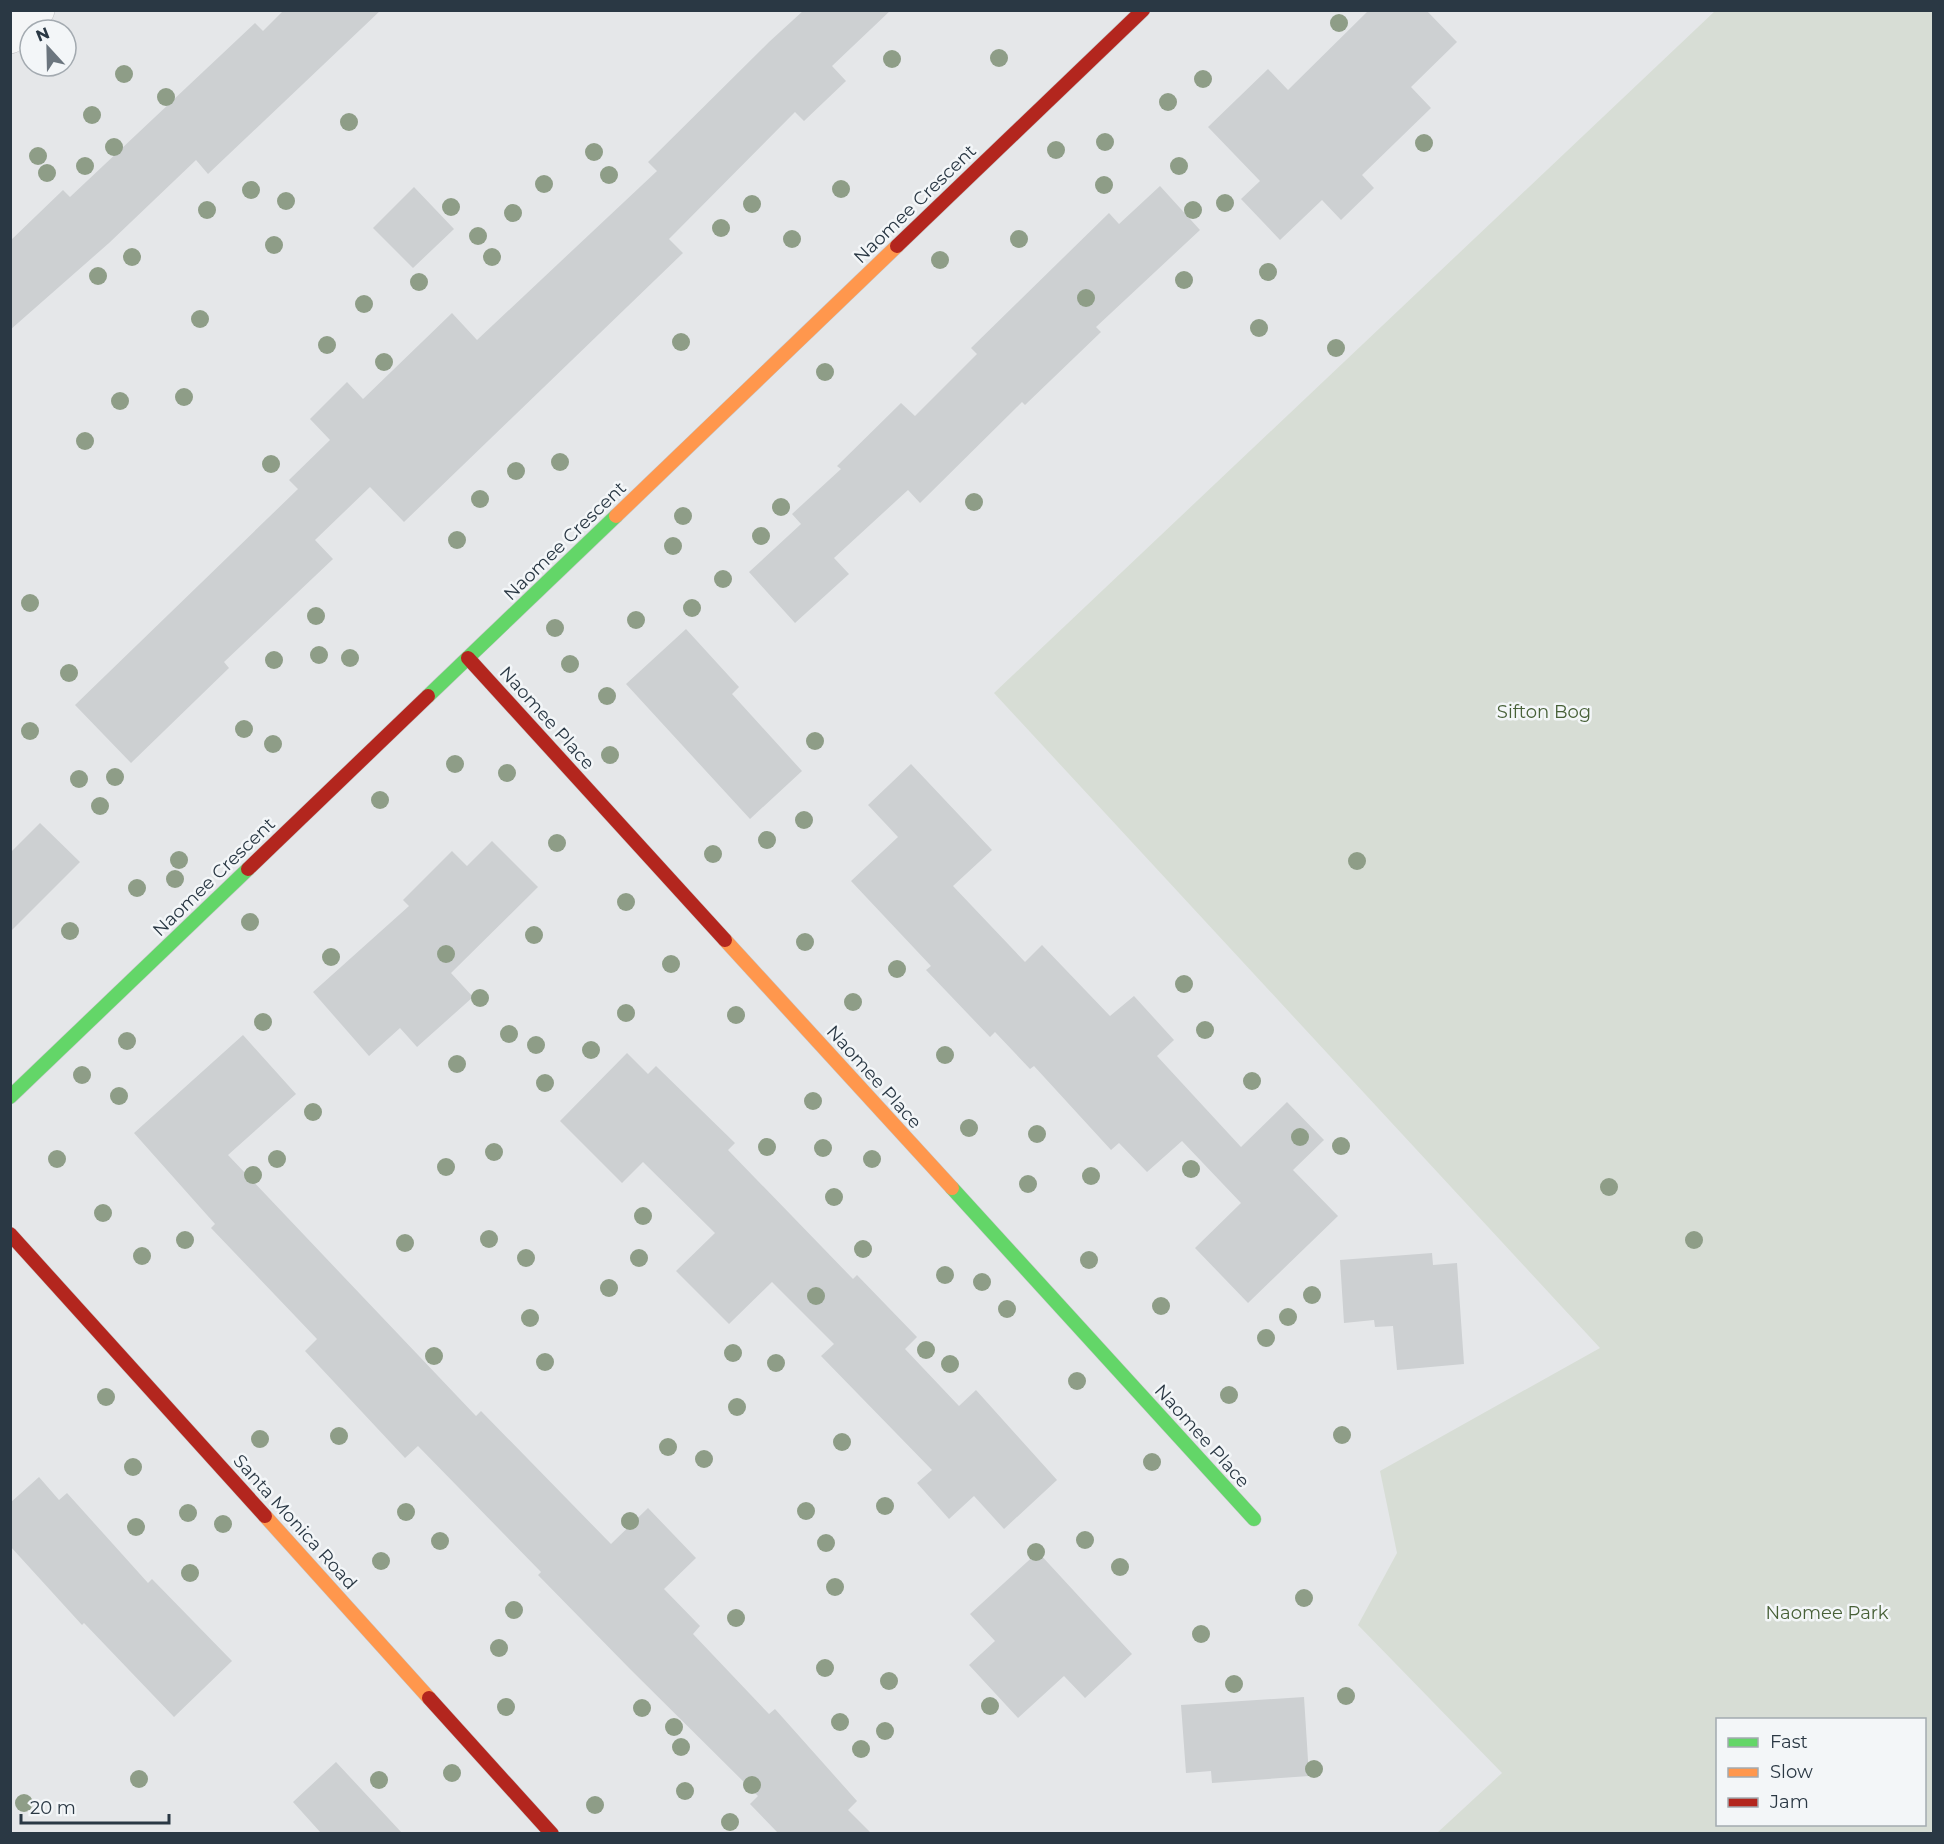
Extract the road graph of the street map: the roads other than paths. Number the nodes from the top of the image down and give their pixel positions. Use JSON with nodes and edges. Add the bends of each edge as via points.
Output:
{"nodes":[{"id":1,"x":38,"y":10,"type":"edge"},
{"id":2,"x":1143,"y":10,"type":"edge"},
{"id":3,"x":10,"y":37,"type":"edge"},
{"id":4,"x":468,"y":658,"type":"junction"},
{"id":5,"x":10,"y":1097,"type":"edge"},
{"id":6,"x":10,"y":1234,"type":"edge"},
{"id":7,"x":1254,"y":1519,"type":"dead end"},
{"id":8,"x":552,"y":1833,"type":"edge"}],
"edges":[{"from":1,"to":3,"type":"street"},
{"from":2,"to":4,"type":"street","name":"Naomee Crescent"},
{"from":4,"to":5,"type":"street","name":"Naomee Crescent"},
{"from":4,"to":7,"type":"street","name":"Naomee Place"},
{"from":6,"to":8,"type":"street","name":"Santa Monica Road"}]}
